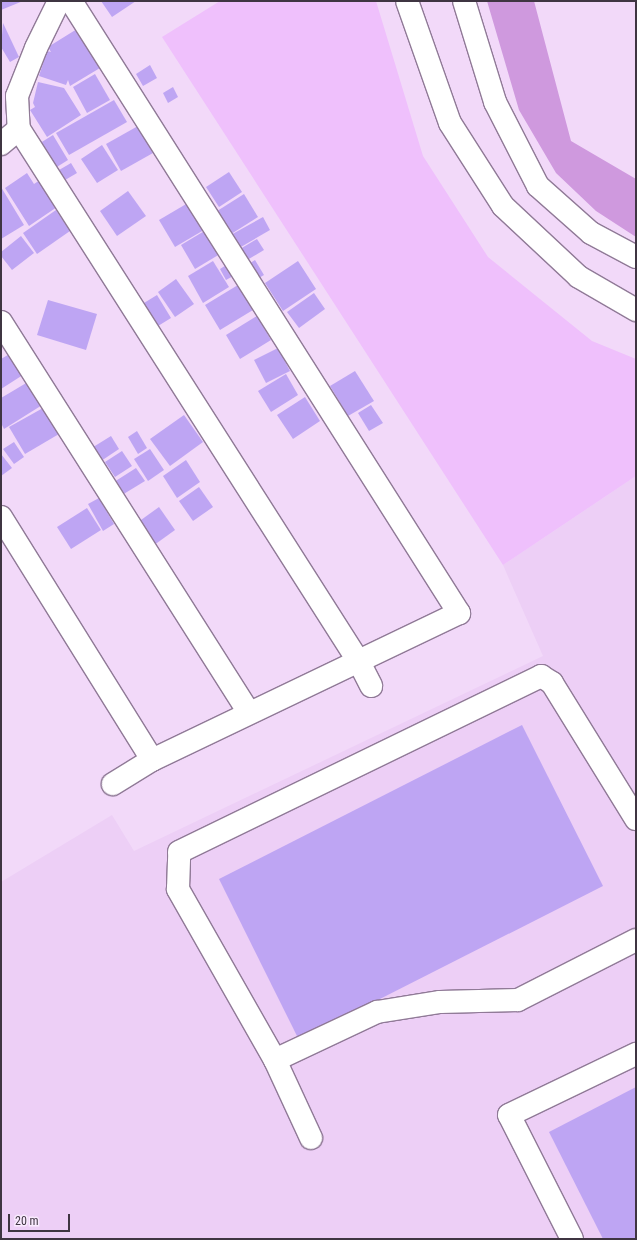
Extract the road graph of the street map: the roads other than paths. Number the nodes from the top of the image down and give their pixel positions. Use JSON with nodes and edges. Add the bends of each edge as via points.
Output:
{"nodes":[{"id":1,"x":59,"y":1,"type":"edge"},
{"id":2,"x":71,"y":1,"type":"edge"},
{"id":3,"x":407,"y":1,"type":"edge"},
{"id":4,"x":464,"y":1,"type":"edge"},
{"id":5,"x":19,"y":129,"type":"junction"},
{"id":6,"x":1,"y":144,"type":"edge"},
{"id":7,"x":636,"y":257,"type":"edge"},
{"id":8,"x":636,"y":310,"type":"edge"},
{"id":9,"x":1,"y":322,"type":"edge"},
{"id":10,"x":1,"y":516,"type":"edge"},
{"id":11,"x":359,"y":662,"type":"junction"},
{"id":12,"x":371,"y":686,"type":"dead end"},
{"id":13,"x":249,"y":713,"type":"junction"},
{"id":14,"x":152,"y":760,"type":"junction"},
{"id":15,"x":113,"y":784,"type":"dead end"},
{"id":16,"x":636,"y":819,"type":"edge"},
{"id":17,"x":636,"y":940,"type":"edge"},
{"id":18,"x":636,"y":1054,"type":"edge"},
{"id":19,"x":275,"y":1060,"type":"junction"},
{"id":20,"x":311,"y":1138,"type":"dead end"},
{"id":21,"x":572,"y":1239,"type":"edge"}],
"edges":[{"from":1,"to":5,"type":"main road","via":[[36,48],[17,96]]},
{"from":2,"to":11,"type":"main road","via":[[459,613]]},
{"from":3,"to":8,"type":"main road","via":[[450,124],[503,206],[579,277]]},
{"from":4,"to":7,"type":"main road","via":[[495,102],[538,186],[591,233]]},
{"from":5,"to":6,"type":"main road"},
{"from":5,"to":11,"type":"main road"},
{"from":9,"to":13,"type":"main road"},
{"from":10,"to":14,"type":"main road"},
{"from":11,"to":12,"type":"main road"},
{"from":11,"to":13,"type":"main road"},
{"from":13,"to":14,"type":"main road"},
{"from":14,"to":15,"type":"main road"},
{"from":16,"to":19,"type":"main road","via":[[552,683],[541,676],[179,852],[178,889]]},
{"from":17,"to":19,"type":"main road","via":[[518,1000],[440,1002],[377,1012]]},
{"from":18,"to":21,"type":"main road","via":[[509,1115]]},
{"from":19,"to":20,"type":"main road"}]}
